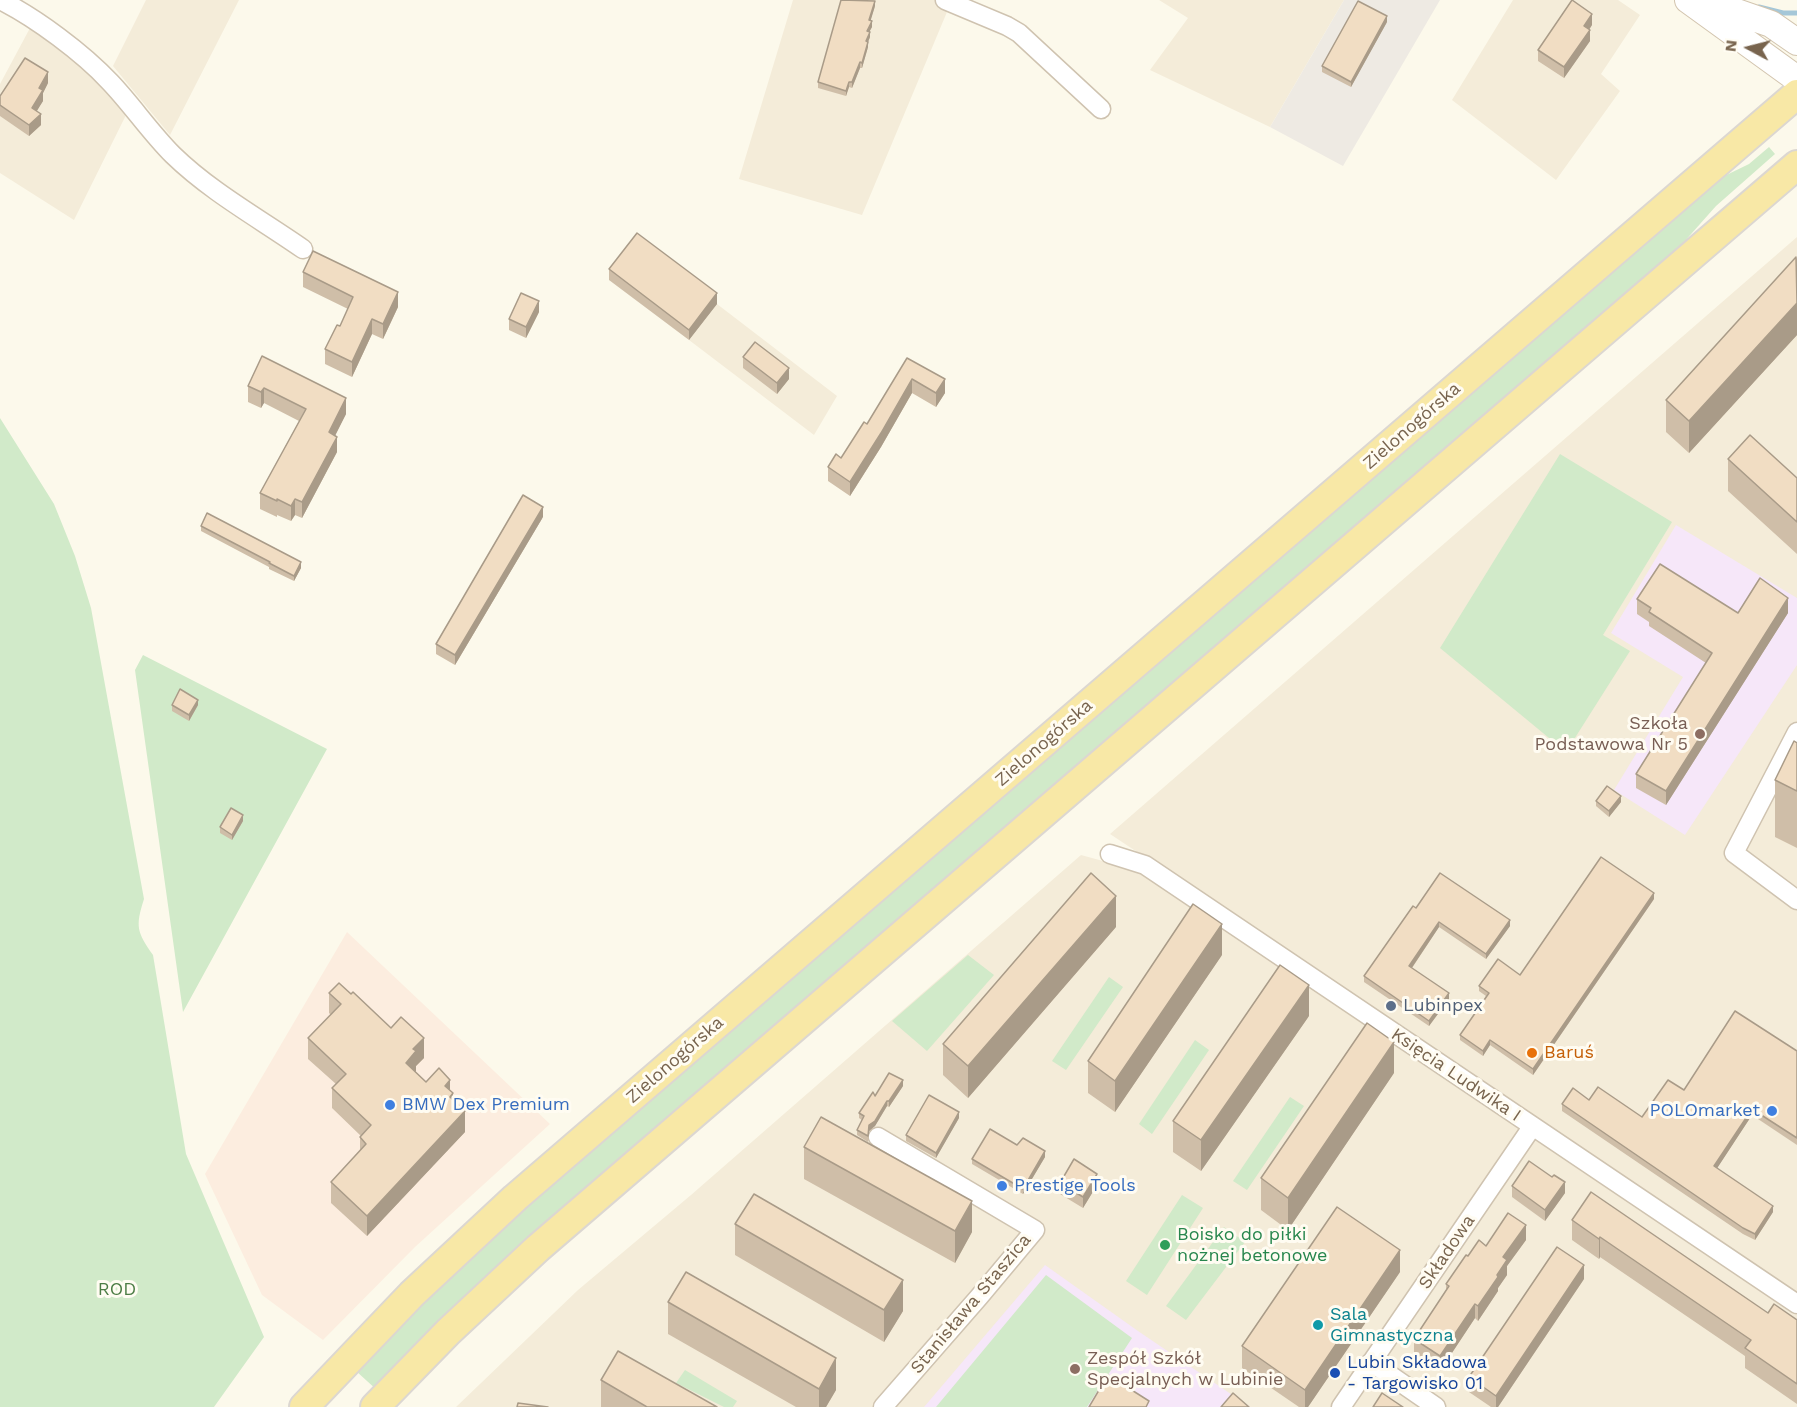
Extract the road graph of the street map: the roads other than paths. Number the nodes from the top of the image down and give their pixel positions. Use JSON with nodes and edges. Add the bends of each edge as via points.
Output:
{"nodes":[{"id":1,"x":0,"y":0,"type":"edge"},
{"id":2,"x":945,"y":0,"type":"edge"},
{"id":3,"x":1688,"y":0,"type":"edge"},
{"id":4,"x":1702,"y":0,"type":"edge"},
{"id":5,"x":1769,"y":23,"type":"junction"},
{"id":6,"x":1797,"y":25,"type":"edge"},
{"id":7,"x":1797,"y":42,"type":"edge"},
{"id":8,"x":1797,"y":80,"type":"edge"},
{"id":9,"x":1797,"y":94,"type":"edge"},
{"id":10,"x":1101,"y":109,"type":"dead end"},
{"id":11,"x":1797,"y":165,"type":"edge"},
{"id":12,"x":303,"y":249,"type":"dead end"},
{"id":13,"x":1797,"y":732,"type":"edge"},
{"id":14,"x":1110,"y":854,"type":"dead end"},
{"id":15,"x":1797,"y":900,"type":"edge"},
{"id":16,"x":1532,"y":1127,"type":"junction"},
{"id":17,"x":878,"y":1137,"type":"dead end"},
{"id":18,"x":1797,"y":1304,"type":"edge"},
{"id":19,"x":1371,"y":1362,"type":"junction"},
{"id":20,"x":304,"y":1407,"type":"edge"},
{"id":21,"x":375,"y":1407,"type":"edge"},
{"id":22,"x":883,"y":1407,"type":"edge"},
{"id":23,"x":1341,"y":1407,"type":"edge"},
{"id":24,"x":1436,"y":1407,"type":"edge"}],
"edges":[{"from":1,"to":12,"type":"street","via":[[32,19],[110,81],[173,155]]},
{"from":2,"to":10,"type":"street","via":[[1019,33]]},
{"from":3,"to":8,"type":"street"},
{"from":4,"to":5,"type":"street"},
{"from":5,"to":6,"type":"street"},
{"from":5,"to":7,"type":"street"},
{"from":9,"to":20,"type":"main road","name":"Zielonogórska","via":[[503,1209],[405,1301]]},
{"from":11,"to":21,"type":"main road","via":[[527,1257]]},
{"from":13,"to":15,"type":"street","via":[[1734,853]]},
{"from":14,"to":16,"type":"street","name":"Księcia Ludwika I","via":[[1145,865]]},
{"from":16,"to":18,"type":"street","name":"Księcia Ludwika I"},
{"from":16,"to":19,"type":"street","name":"Składowa"},
{"from":17,"to":22,"type":"street","name":"Stanisława Staszica","via":[[1035,1230]]},
{"from":19,"to":23,"type":"street","name":"Składowa"},
{"from":19,"to":24,"type":"street"}]}
